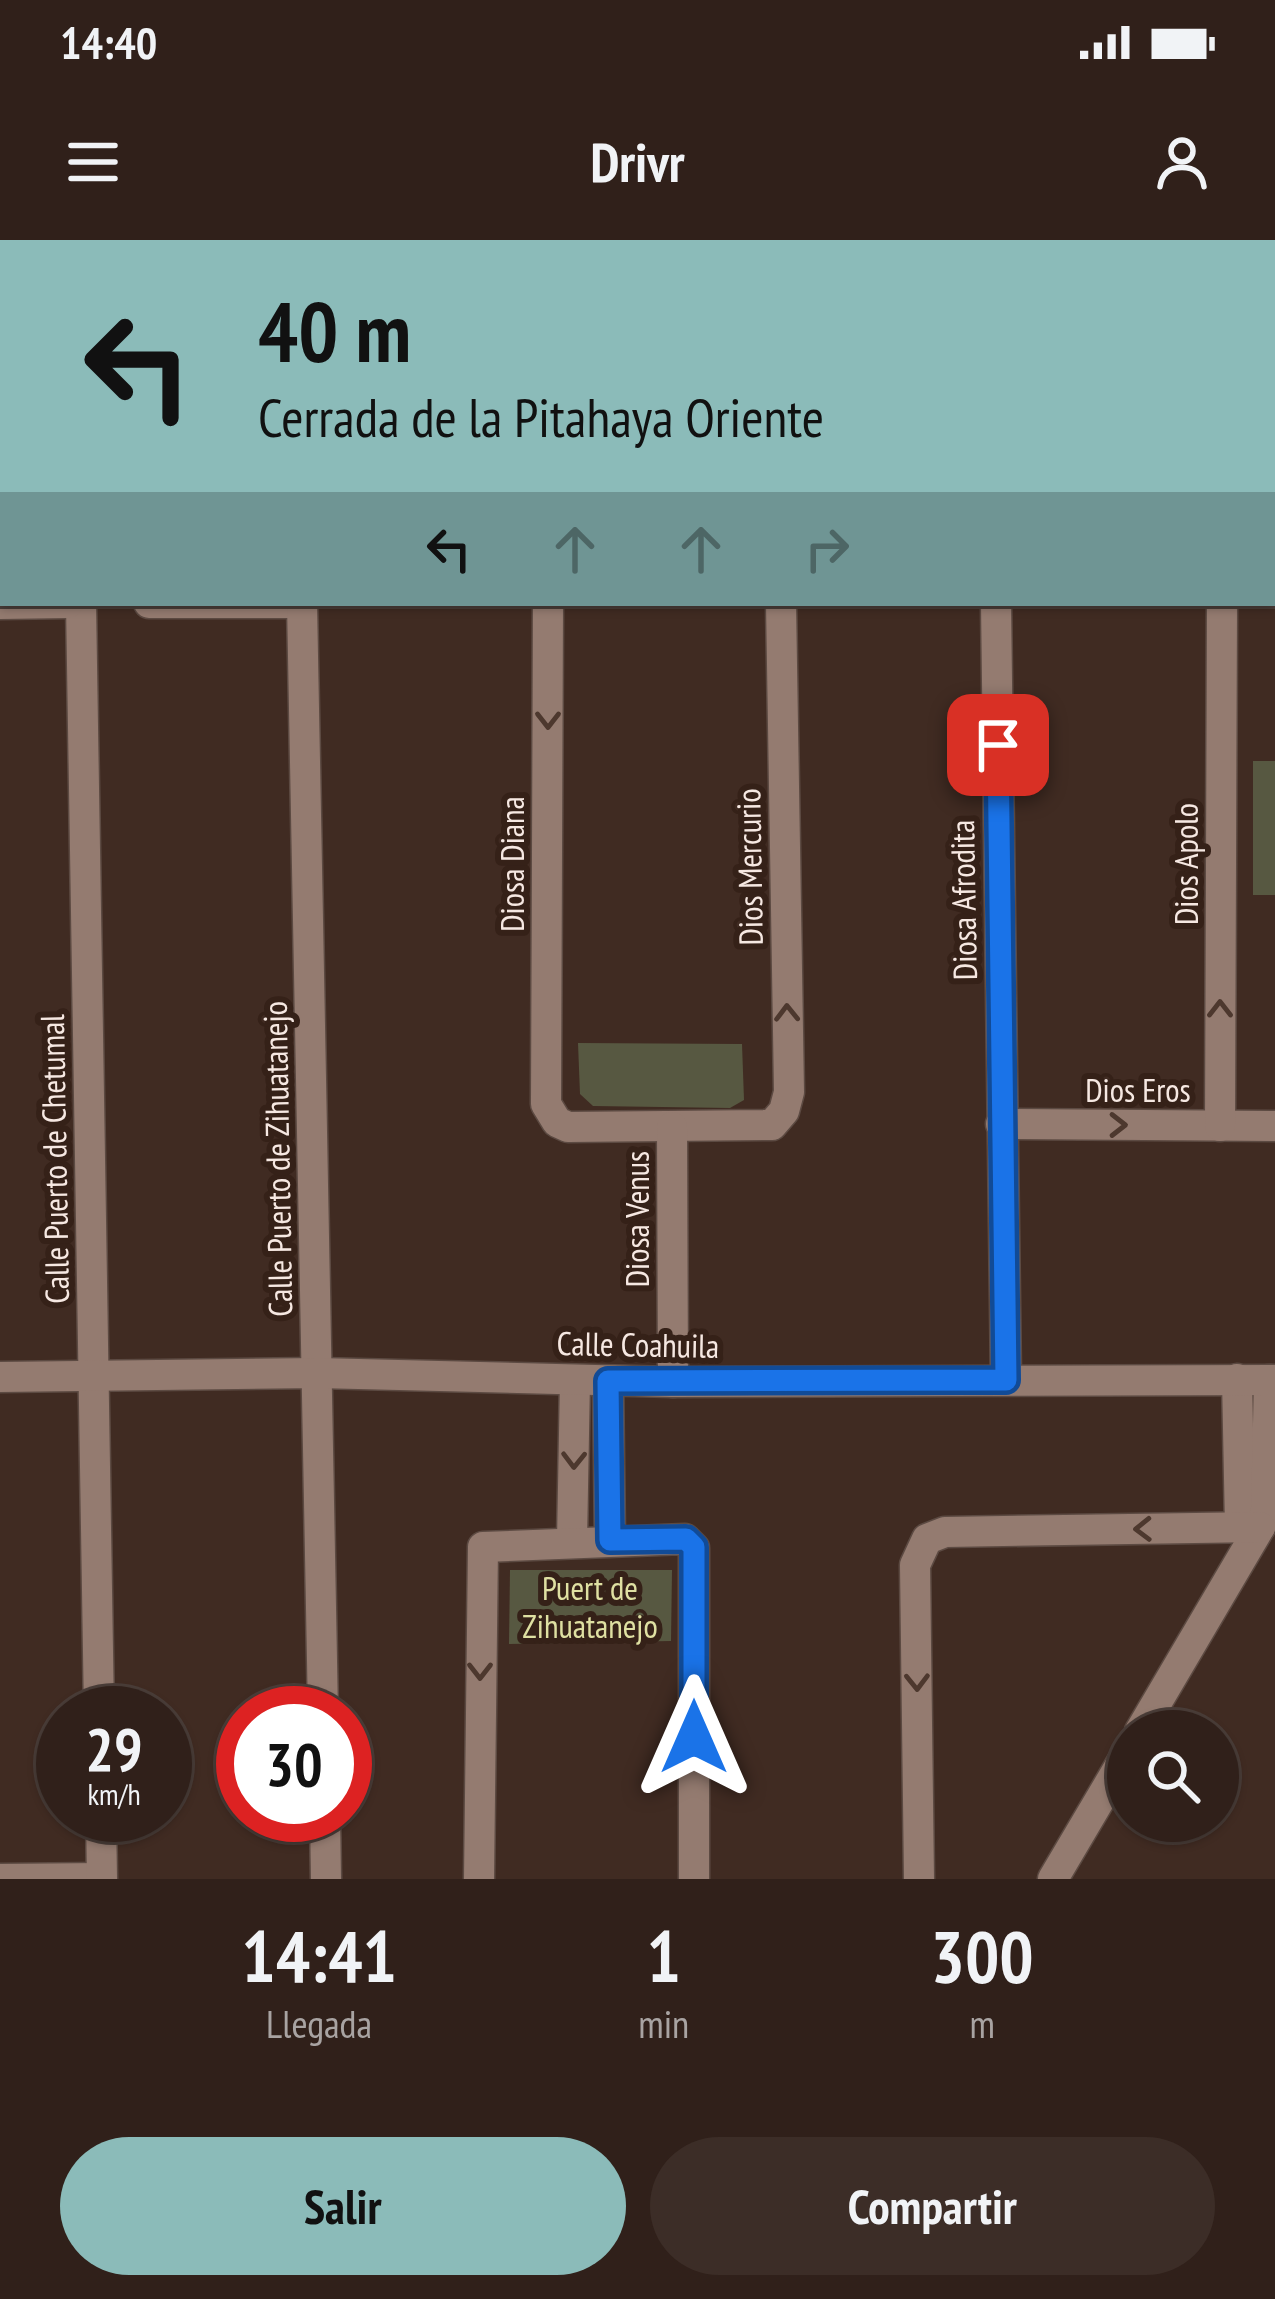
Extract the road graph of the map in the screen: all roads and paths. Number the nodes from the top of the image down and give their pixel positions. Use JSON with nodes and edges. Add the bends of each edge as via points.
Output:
{"nodes":[{"id":1,"x":81,"y":606,"type":"edge"},
{"id":2,"x":302,"y":606,"type":"edge"},
{"id":3,"x":548,"y":606,"type":"edge"},
{"id":4,"x":781,"y":606,"type":"edge"},
{"id":5,"x":996,"y":606,"type":"edge"},
{"id":6,"x":1222,"y":606,"type":"edge"},
{"id":7,"x":1001,"y":1124,"type":"junction"},
{"id":8,"x":1220,"y":1126,"type":"junction"},
{"id":9,"x":1275,"y":1126,"type":"edge"},
{"id":10,"x":672,"y":1127,"type":"junction"},
{"id":11,"x":317,"y":1373,"type":"junction"},
{"id":12,"x":94,"y":1375,"type":"junction"},
{"id":13,"x":0,"y":1377,"type":"edge"},
{"id":14,"x":1237,"y":1379,"type":"junction"},
{"id":15,"x":575,"y":1380,"type":"junction"},
{"id":16,"x":1006,"y":1380,"type":"junction"},
{"id":17,"x":1272,"y":1380,"type":"edge"},
{"id":18,"x":608,"y":1381,"type":"junction"},
{"id":19,"x":673,"y":1382,"type":"junction"},
{"id":20,"x":1250,"y":1527,"type":"junction"},
{"id":21,"x":572,"y":1540,"type":"junction"},
{"id":22,"x":610,"y":1540,"type":"junction"},
{"id":23,"x":99,"y":1686,"type":"edge"},
{"id":24,"x":323,"y":1686,"type":"edge"},
{"id":25,"x":1151,"y":1710,"type":"edge"},
{"id":26,"x":1107,"y":1788,"type":"edge"},
{"id":27,"x":101,"y":1842,"type":"edge"},
{"id":28,"x":325,"y":1842,"type":"edge"},
{"id":29,"x":0,"y":1873,"type":"edge"},
{"id":30,"x":102,"y":1875,"type":"edge"},
{"id":31,"x":326,"y":1879,"type":"edge"},
{"id":32,"x":478,"y":1879,"type":"edge"},
{"id":33,"x":694,"y":1879,"type":"edge"},
{"id":34,"x":920,"y":1879,"type":"edge"},
{"id":35,"x":1053,"y":1879,"type":"edge"}],
"edges":[{"from":1,"to":12,"type":"street","name":"Calle Puerto de Chetumal"},
{"from":2,"to":11,"type":"street","name":"Calle Puerto de Zihuatanejo"},
{"from":3,"to":10,"type":"street","name":"Diosa Diana","one_way":true,"via":[[546,1103],[568,1127]]},
{"from":10,"to":4,"type":"street","name":"Dios Mercurio","one_way":true,"via":[[772,1125],[789,1092]]},
{"from":5,"to":7,"type":"street","name":"Diosa Afrodita"},
{"from":8,"to":6,"type":"street","name":"Dios Apolo","one_way":true},
{"from":7,"to":8,"type":"street","name":"Dios Eros","one_way":true},
{"from":7,"to":16,"type":"street","name":"Diosa Afrodita"},
{"from":8,"to":9,"type":"street","name":"Dios Eros"},
{"from":10,"to":19,"type":"street","name":"Diosa Venus"},
{"from":11,"to":12,"type":"street","name":"Calle Coahuila"},
{"from":11,"to":15,"type":"street","name":"Calle Coahuila"},
{"from":11,"to":24,"type":"street","name":"Calle Puerto de Zihuatanejo"},
{"from":12,"to":13,"type":"street","name":"Calle Coahuila"},
{"from":12,"to":23,"type":"street","name":"Calle Puerto de Chetumal"},
{"from":14,"to":16,"type":"street","name":"Calle Coahuila"},
{"from":14,"to":17,"type":"street","name":"Calle Coahuila"},
{"from":14,"to":20,"type":"street"},
{"from":15,"to":18,"type":"street","name":"Calle Coahuila"},
{"from":15,"to":21,"type":"street","one_way":true},
{"from":16,"to":19,"type":"street","name":"Calle Coahuila"},
{"from":17,"to":20,"type":"street","via":[[1266,1511]]},
{"from":18,"to":19,"type":"street","name":"Calle Coahuila"},
{"from":18,"to":22,"type":"street"},
{"from":20,"to":25,"type":"street"},
{"from":20,"to":34,"type":"street","one_way":true,"via":[[945,1532],[927,1539],[915,1565]]},
{"from":21,"to":22,"type":"street"},
{"from":21,"to":32,"type":"street","one_way":true,"via":[[489,1545],[480,1554]]},
{"from":22,"to":33,"type":"street","via":[[686,1539],[694,1547]]},
{"from":26,"to":35,"type":"street"},
{"from":27,"to":30,"type":"street"},
{"from":28,"to":31,"type":"street"},
{"from":29,"to":30,"type":"lane"}]}
